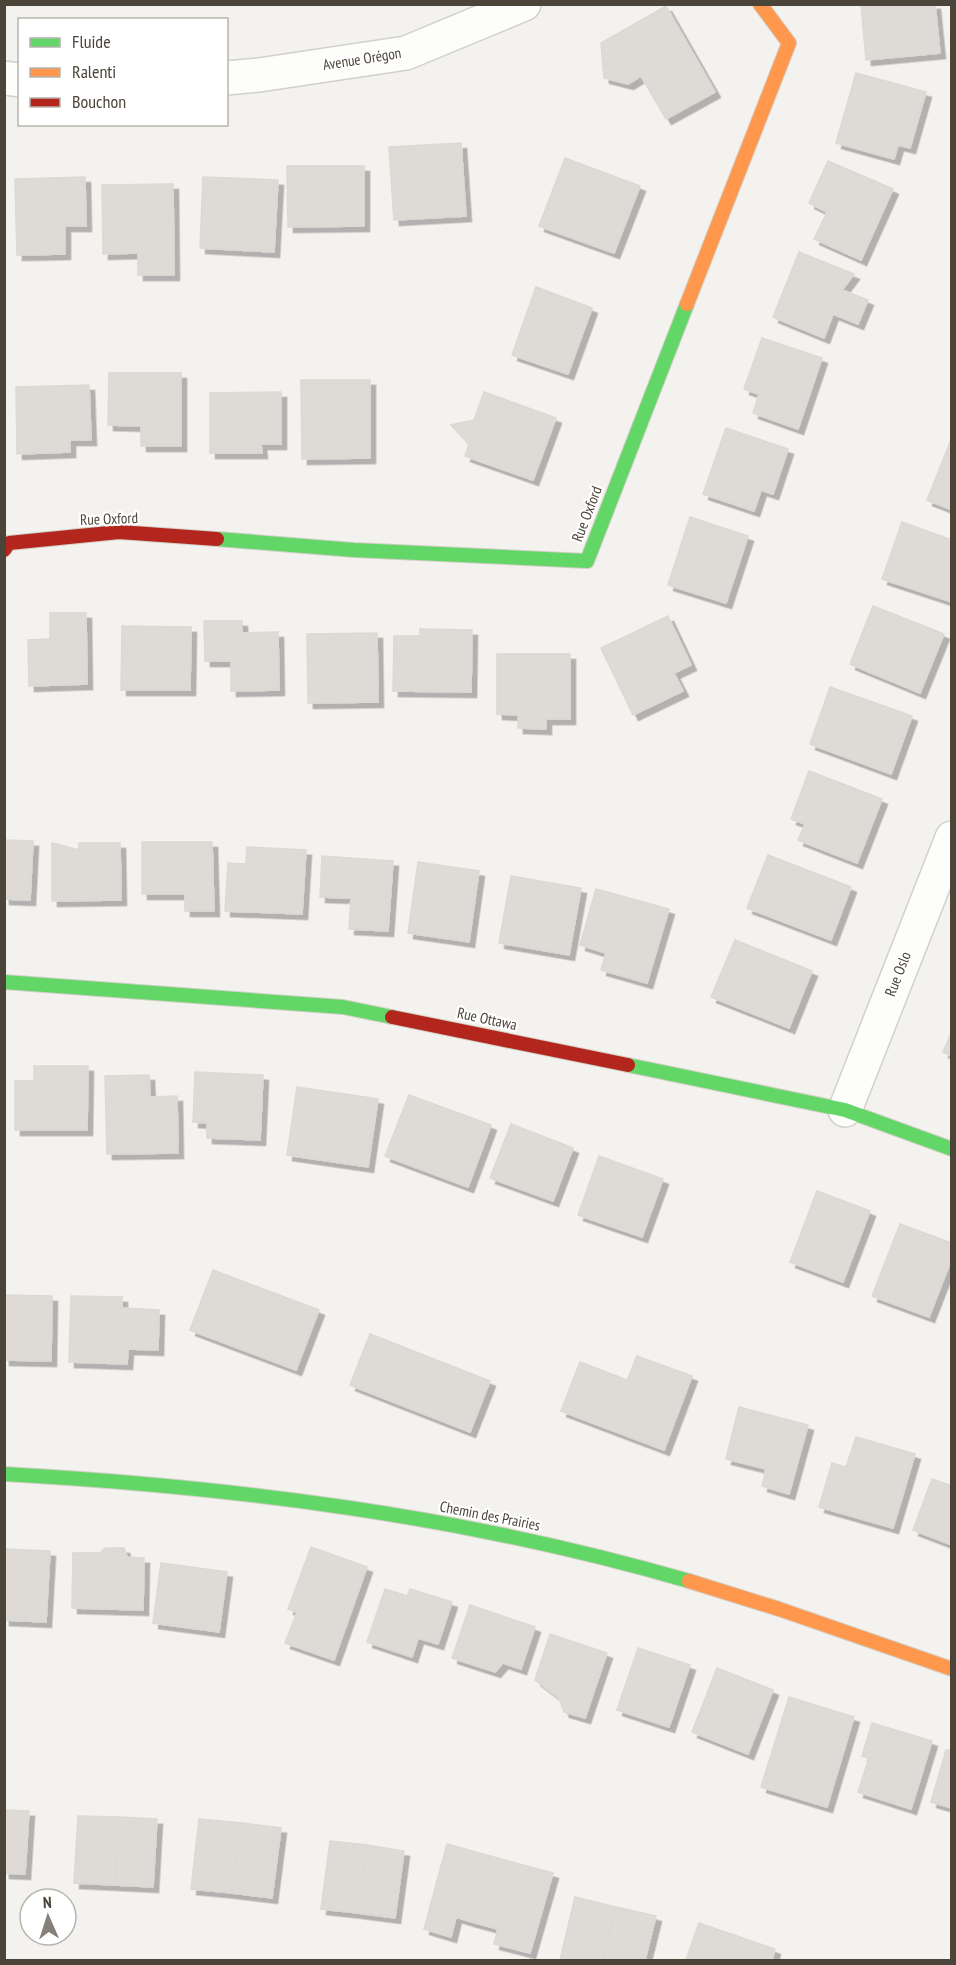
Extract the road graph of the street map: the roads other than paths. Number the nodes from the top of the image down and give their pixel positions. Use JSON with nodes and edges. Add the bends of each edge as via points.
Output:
{"nodes":[{"id":1,"x":524,"y":4,"type":"edge"},
{"id":2,"x":760,"y":4,"type":"edge"},
{"id":3,"x":228,"y":78,"type":"edge"},
{"id":4,"x":4,"y":550,"type":"edge"},
{"id":5,"x":951,"y":838,"type":"edge"},
{"id":6,"x":4,"y":982,"type":"edge"},
{"id":7,"x":845,"y":1110,"type":"junction"},
{"id":8,"x":951,"y":1149,"type":"edge"},
{"id":9,"x":4,"y":1474,"type":"edge"},
{"id":10,"x":951,"y":1669,"type":"edge"}],
"edges":[{"from":1,"to":3,"type":"street","name":"Avenue Orégon","via":[[406,53]]},
{"from":2,"to":4,"type":"street","name":"Rue Oxford","via":[[789,43],[587,561],[354,550],[119,532],[9,543]]},
{"from":5,"to":7,"type":"street","name":"Rue Oslo"},
{"from":6,"to":7,"type":"street","name":"Rue Ottawa","via":[[343,1007]]},
{"from":7,"to":8,"type":"street","name":"Rue Ottawa"},
{"from":9,"to":10,"type":"street","name":"Chemin des Prairies","via":[[236,1490],[467,1527],[601,1556],[679,1578]]}]}
